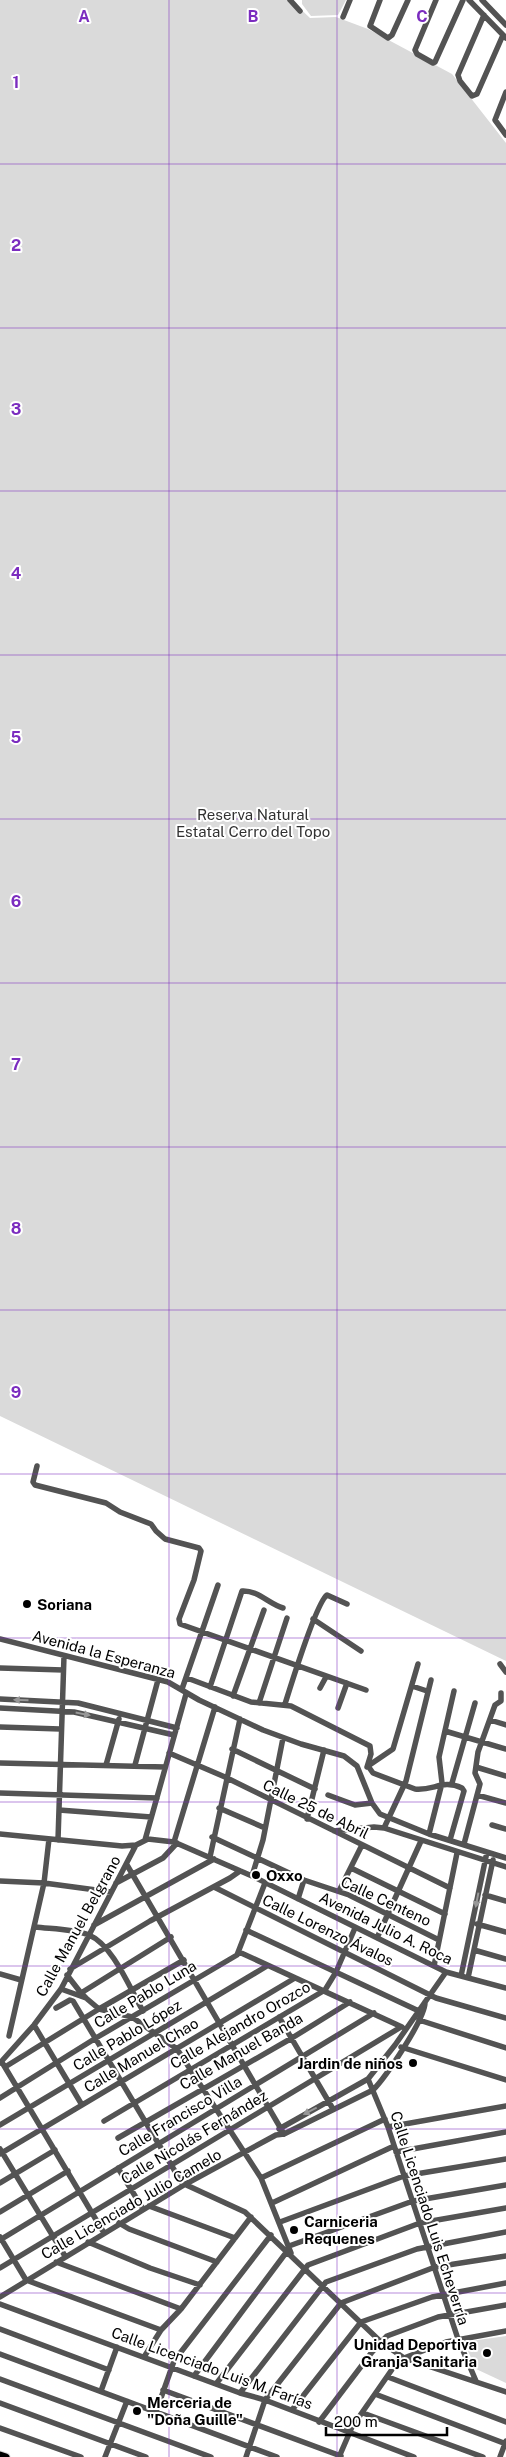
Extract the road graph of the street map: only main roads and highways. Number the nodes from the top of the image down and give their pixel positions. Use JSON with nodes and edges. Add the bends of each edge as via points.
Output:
{"nodes":[{"id":1,"x":0,"y":2455,"type":"edge"},
{"id":2,"x":6,"y":2457,"type":"edge"}],
"edges":[{"from":1,"to":2,"type":"main road"}]}
